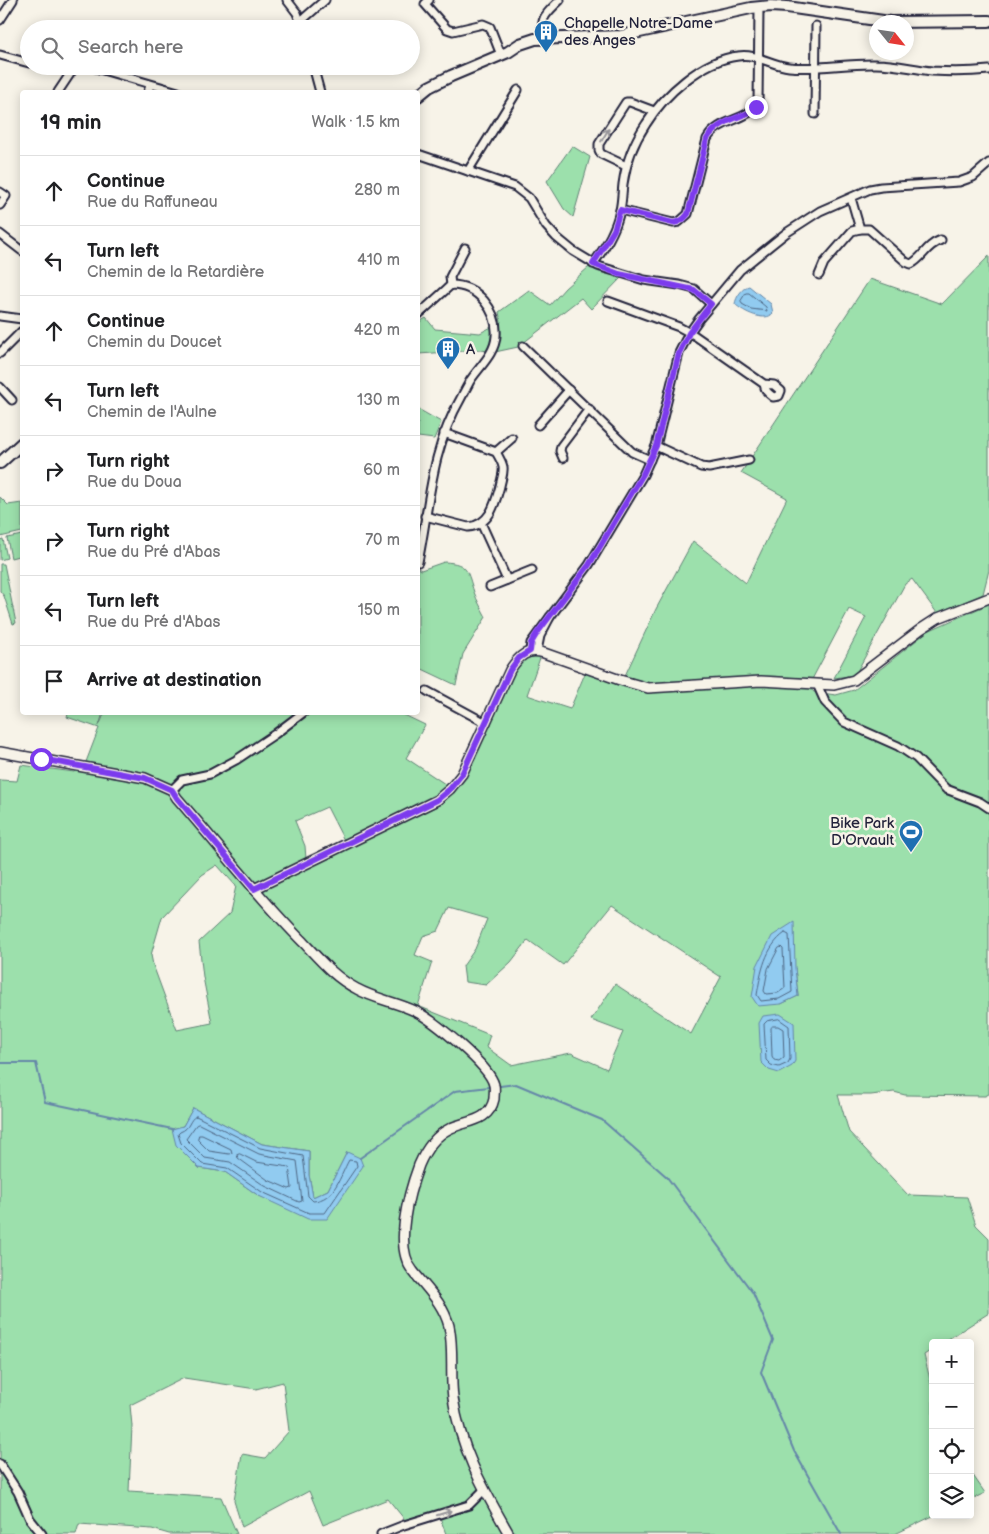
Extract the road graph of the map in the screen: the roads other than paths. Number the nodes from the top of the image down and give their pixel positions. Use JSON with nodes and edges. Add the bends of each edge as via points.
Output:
{"nodes":[{"id":1,"x":13,"y":0,"type":"edge"},
{"id":2,"x":286,"y":0,"type":"edge"},
{"id":3,"x":325,"y":0,"type":"edge"},
{"id":4,"x":429,"y":0,"type":"edge"},
{"id":5,"x":560,"y":0,"type":"edge"},
{"id":6,"x":759,"y":8,"type":"junction"},
{"id":7,"x":0,"y":20,"type":"edge"},
{"id":8,"x":299,"y":20,"type":"edge"},
{"id":9,"x":307,"y":20,"type":"edge"},
{"id":10,"x":989,"y":21,"type":"edge"},
{"id":11,"x":816,"y":26,"type":"dead end"},
{"id":12,"x":542,"y":38,"type":"junction"},
{"id":13,"x":0,"y":54,"type":"edge"},
{"id":14,"x":501,"y":55,"type":"junction"},
{"id":15,"x":759,"y":58,"type":"junction"},
{"id":16,"x":20,"y":60,"type":"edge"},
{"id":17,"x":816,"y":68,"type":"junction"},
{"id":18,"x":989,"y":70,"type":"edge"},
{"id":19,"x":69,"y":75,"type":"edge"},
{"id":20,"x":112,"y":75,"type":"edge"},
{"id":21,"x":315,"y":75,"type":"edge"},
{"id":22,"x":149,"y":89,"type":"edge"},
{"id":23,"x":59,"y":90,"type":"edge"},
{"id":24,"x":319,"y":90,"type":"edge"},
{"id":25,"x":518,"y":90,"type":"dead end"},
{"id":26,"x":420,"y":94,"type":"edge"},
{"id":27,"x":654,"y":111,"type":"junction"},
{"id":28,"x":815,"y":114,"type":"dead end"},
{"id":29,"x":420,"y":155,"type":"edge"},
{"id":30,"x":989,"y":163,"type":"edge"},
{"id":31,"x":626,"y":166,"type":"junction"},
{"id":32,"x":468,"y":170,"type":"junction"},
{"id":33,"x":0,"y":192,"type":"edge"},
{"id":34,"x":851,"y":198,"type":"junction"},
{"id":35,"x":0,"y":206,"type":"edge"},
{"id":36,"x":620,"y":210,"type":"junction"},
{"id":37,"x":860,"y":229,"type":"junction"},
{"id":38,"x":0,"y":234,"type":"edge"},
{"id":39,"x":941,"y":240,"type":"dead end"},
{"id":40,"x":465,"y":248,"type":"dead end"},
{"id":41,"x":20,"y":249,"type":"edge"},
{"id":42,"x":593,"y":264,"type":"junction"},
{"id":43,"x":819,"y":275,"type":"dead end"},
{"id":44,"x":451,"y":285,"type":"junction"},
{"id":45,"x":608,"y":302,"type":"dead end"},
{"id":46,"x":711,"y":304,"type":"junction"},
{"id":47,"x":420,"y":313,"type":"edge"},
{"id":48,"x":0,"y":316,"type":"edge"},
{"id":49,"x":20,"y":320,"type":"edge"},
{"id":50,"x":20,"y":333,"type":"edge"},
{"id":51,"x":689,"y":333,"type":"junction"},
{"id":52,"x":523,"y":346,"type":"dead end"},
{"id":53,"x":0,"y":353,"type":"edge"},
{"id":54,"x":764,"y":384,"type":"dead end"},
{"id":55,"x":0,"y":387,"type":"edge"},
{"id":56,"x":569,"y":390,"type":"junction"},
{"id":57,"x":12,"y":400,"type":"dead end"},
{"id":58,"x":589,"y":409,"type":"junction"},
{"id":59,"x":538,"y":425,"type":"dead end"},
{"id":60,"x":444,"y":433,"type":"junction"},
{"id":61,"x":512,"y":438,"type":"dead end"},
{"id":62,"x":20,"y":445,"type":"edge"},
{"id":63,"x":656,"y":446,"type":"junction"},
{"id":64,"x":496,"y":452,"type":"junction"},
{"id":65,"x":563,"y":458,"type":"dead end"},
{"id":66,"x":650,"y":460,"type":"junction"},
{"id":67,"x":749,"y":460,"type":"dead end"},
{"id":68,"x":0,"y":463,"type":"edge"},
{"id":69,"x":425,"y":516,"type":"junction"},
{"id":70,"x":481,"y":523,"type":"junction"},
{"id":71,"x":420,"y":549,"type":"edge"},
{"id":72,"x":532,"y":570,"type":"dead end"},
{"id":73,"x":507,"y":580,"type":"junction"},
{"id":74,"x":490,"y":587,"type":"dead end"},
{"id":75,"x":989,"y":598,"type":"edge"},
{"id":76,"x":533,"y":651,"type":"junction"},
{"id":77,"x":817,"y":684,"type":"junction"},
{"id":78,"x":427,"y":691,"type":"dead end"},
{"id":79,"x":300,"y":715,"type":"edge"},
{"id":80,"x":486,"y":723,"type":"junction"},
{"id":81,"x":0,"y":752,"type":"edge"},
{"id":82,"x":172,"y":790,"type":"junction"},
{"id":83,"x":989,"y":808,"type":"edge"},
{"id":84,"x":254,"y":889,"type":"junction"},
{"id":85,"x":0,"y":1464,"type":"edge"},
{"id":86,"x":484,"y":1490,"type":"junction"},
{"id":87,"x":42,"y":1534,"type":"edge"},
{"id":88,"x":381,"y":1534,"type":"edge"},
{"id":89,"x":509,"y":1534,"type":"edge"}],
"edges":[{"from":1,"to":7,"type":"street"},
{"from":2,"to":8,"type":"street"},
{"from":3,"to":9,"type":"street"},
{"from":4,"to":14,"type":"street","via":[[425,4],[447,29],[453,31],[487,24]]},
{"from":5,"to":12,"type":"street","via":[[541,22]]},
{"from":6,"to":10,"type":"main road","via":[[786,7],[890,22]]},
{"from":6,"to":12,"type":"main road","via":[[621,36]]},
{"from":6,"to":15,"type":"street"},
{"from":11,"to":17,"type":"street"},
{"from":12,"to":14,"type":"main road","via":[[527,41]]},
{"from":13,"to":16,"type":"street"},
{"from":14,"to":26,"type":"main road","via":[[451,76]]},
{"from":15,"to":17,"type":"street","via":[[780,66]]},
{"from":15,"to":27,"type":"street","via":[[737,56],[713,64],[678,86]]},
{"from":15,"to":36,"type":"street","via":[[758,103],[753,111],[710,133],[684,219],[673,223]]},
{"from":17,"to":18,"type":"street","via":[[878,64],[932,71]]},
{"from":17,"to":28,"type":"street"},
{"from":19,"to":23,"type":"street"},
{"from":20,"to":22,"type":"street"},
{"from":21,"to":24,"type":"street"},
{"from":25,"to":32,"type":"street"},
{"from":27,"to":31,"type":"street"},
{"from":31,"to":27,"type":"street","one_way":true,"via":[[601,154],[599,144],[626,102]]},
{"from":29,"to":32,"type":"street"},
{"from":30,"to":34,"type":"street","via":[[973,177],[959,182],[881,187]]},
{"from":31,"to":36,"type":"street"},
{"from":32,"to":42,"type":"street","via":[[522,192],[556,237]]},
{"from":33,"to":35,"type":"street","via":[[6,196]]},
{"from":34,"to":37,"type":"street"},
{"from":34,"to":46,"type":"street","via":[[820,211],[786,233],[740,270]]},
{"from":36,"to":42,"type":"street","via":[[614,230]]},
{"from":37,"to":39,"type":"street","via":[[869,230],[911,264],[931,244]]},
{"from":37,"to":43,"type":"street","via":[[852,231],[824,263]]},
{"from":38,"to":41,"type":"street"},
{"from":40,"to":44,"type":"street","via":[[450,277]]},
{"from":42,"to":46,"type":"street","via":[[628,276],[694,290]]},
{"from":44,"to":47,"type":"street"},
{"from":44,"to":60,"type":"street","via":[[468,288],[487,304],[494,314],[496,343],[470,382]]},
{"from":45,"to":51,"type":"street"},
{"from":46,"to":51,"type":"street"},
{"from":48,"to":49,"type":"street"},
{"from":50,"to":53,"type":"street"},
{"from":51,"to":54,"type":"street"},
{"from":51,"to":63,"type":"street","via":[[679,353]]},
{"from":52,"to":56,"type":"street"},
{"from":55,"to":57,"type":"street"},
{"from":56,"to":58,"type":"street"},
{"from":56,"to":59,"type":"street"},
{"from":58,"to":65,"type":"street","via":[[560,446]]},
{"from":58,"to":66,"type":"street","via":[[632,452]]},
{"from":60,"to":64,"type":"street"},
{"from":60,"to":69,"type":"street"},
{"from":61,"to":64,"type":"street"},
{"from":62,"to":68,"type":"main road"},
{"from":63,"to":66,"type":"street"},
{"from":63,"to":67,"type":"street","via":[[709,468]]},
{"from":64,"to":70,"type":"street","via":[[503,473],[494,508]]},
{"from":66,"to":76,"type":"street","via":[[589,565],[550,617]]},
{"from":69,"to":70,"type":"street","via":[[468,526]]},
{"from":69,"to":71,"type":"street"},
{"from":70,"to":73,"type":"street"},
{"from":72,"to":73,"type":"street"},
{"from":73,"to":74,"type":"street"},
{"from":75,"to":77,"type":"street","via":[[938,618],[854,680]]},
{"from":76,"to":77,"type":"street","via":[[648,688],[761,681]]},
{"from":76,"to":80,"type":"street","via":[[519,658],[510,670]]},
{"from":77,"to":83,"type":"street","via":[[825,702],[844,722],[898,746],[916,758],[946,789]]},
{"from":78,"to":80,"type":"street"},
{"from":79,"to":82,"type":"street","via":[[236,760],[210,774],[182,780]]},
{"from":80,"to":84,"type":"street","via":[[462,774],[437,800]]},
{"from":81,"to":82,"type":"street","via":[[145,778]]},
{"from":82,"to":84,"type":"street"},
{"from":84,"to":86,"type":"street","via":[[336,976],[357,990],[422,1015],[481,1063],[490,1075],[494,1086],[489,1112],[477,1120],[451,1128],[425,1153],[410,1199],[403,1240],[407,1262],[438,1300],[446,1318],[454,1400],[466,1449]]},
{"from":85,"to":87,"type":"street","via":[[30,1519]]},
{"from":88,"to":86,"type":"street","one_way":true,"via":[[468,1505]]},
{"from":86,"to":89,"type":"street"}]}
